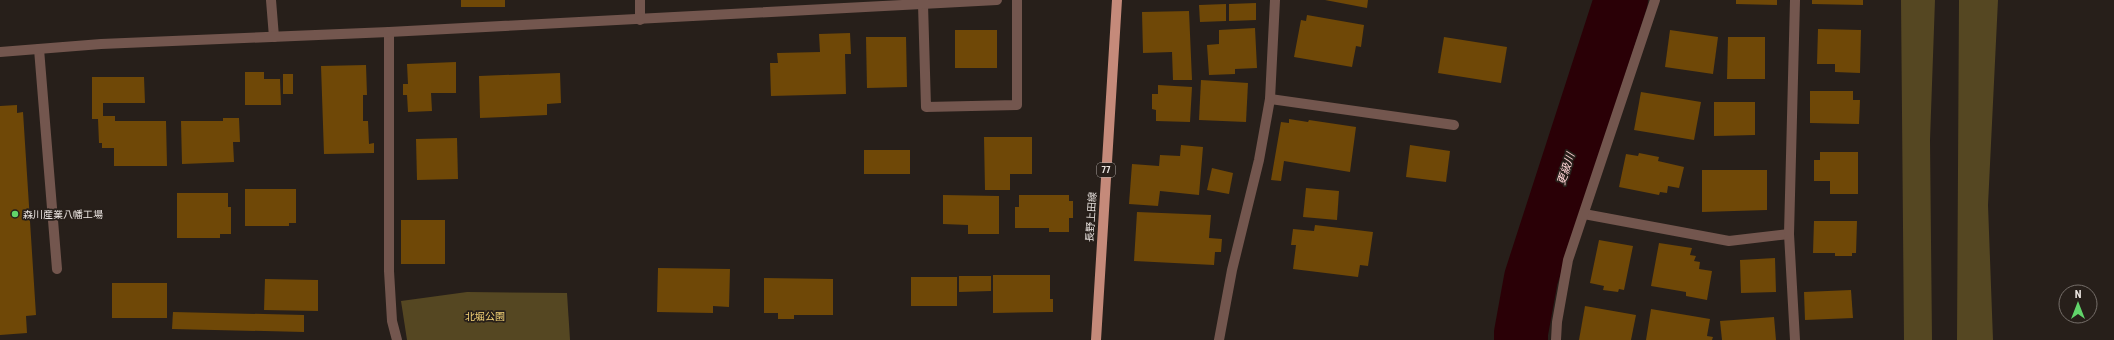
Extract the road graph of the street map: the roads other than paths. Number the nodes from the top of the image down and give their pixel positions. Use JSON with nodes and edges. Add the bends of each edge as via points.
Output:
{"nodes":[{"id":1,"x":271,"y":0,"type":"edge"},
{"id":2,"x":640,"y":0,"type":"edge"},
{"id":3,"x":997,"y":0,"type":"edge"},
{"id":4,"x":1017,"y":0,"type":"edge"},
{"id":5,"x":1117,"y":0,"type":"edge"},
{"id":6,"x":1275,"y":0,"type":"edge"},
{"id":7,"x":1655,"y":0,"type":"edge"},
{"id":8,"x":1795,"y":0,"type":"edge"},
{"id":9,"x":923,"y":4,"type":"junction"},
{"id":10,"x":640,"y":20,"type":"junction"},
{"id":11,"x":389,"y":32,"type":"junction"},
{"id":12,"x":274,"y":37,"type":"junction"},
{"id":13,"x":39,"y":49,"type":"junction"},
{"id":14,"x":0,"y":52,"type":"edge"},
{"id":15,"x":1270,"y":99,"type":"junction"},
{"id":16,"x":1454,"y":126,"type":"dead end"},
{"id":17,"x":1584,"y":214,"type":"junction"},
{"id":18,"x":1789,"y":234,"type":"junction"},
{"id":19,"x":57,"y":269,"type":"dead end"},
{"id":20,"x":397,"y":340,"type":"edge"},
{"id":21,"x":1096,"y":340,"type":"edge"},
{"id":22,"x":1219,"y":340,"type":"edge"},
{"id":23,"x":1556,"y":340,"type":"edge"},
{"id":24,"x":1795,"y":340,"type":"edge"}],
"edges":[{"from":1,"to":12,"type":"street"},
{"from":2,"to":10,"type":"street"},
{"from":3,"to":9,"type":"street"},
{"from":4,"to":9,"type":"street","via":[[1017,105],[926,107]]},
{"from":5,"to":21,"type":"main road","name":"長野上田線","number":"77"},
{"from":6,"to":15,"type":"street"},
{"from":7,"to":17,"type":"street"},
{"from":8,"to":18,"type":"street"},
{"from":9,"to":10,"type":"street"},
{"from":10,"to":11,"type":"street"},
{"from":11,"to":12,"type":"street"},
{"from":11,"to":20,"type":"street","via":[[389,271],[392,322]]},
{"from":12,"to":13,"type":"street"},
{"from":13,"to":14,"type":"street"},
{"from":13,"to":19,"type":"street"},
{"from":15,"to":16,"type":"street"},
{"from":15,"to":22,"type":"street"},
{"from":17,"to":18,"type":"street","via":[[1729,241]]},
{"from":17,"to":23,"type":"street","via":[[1568,260]]},
{"from":18,"to":24,"type":"street"}]}
